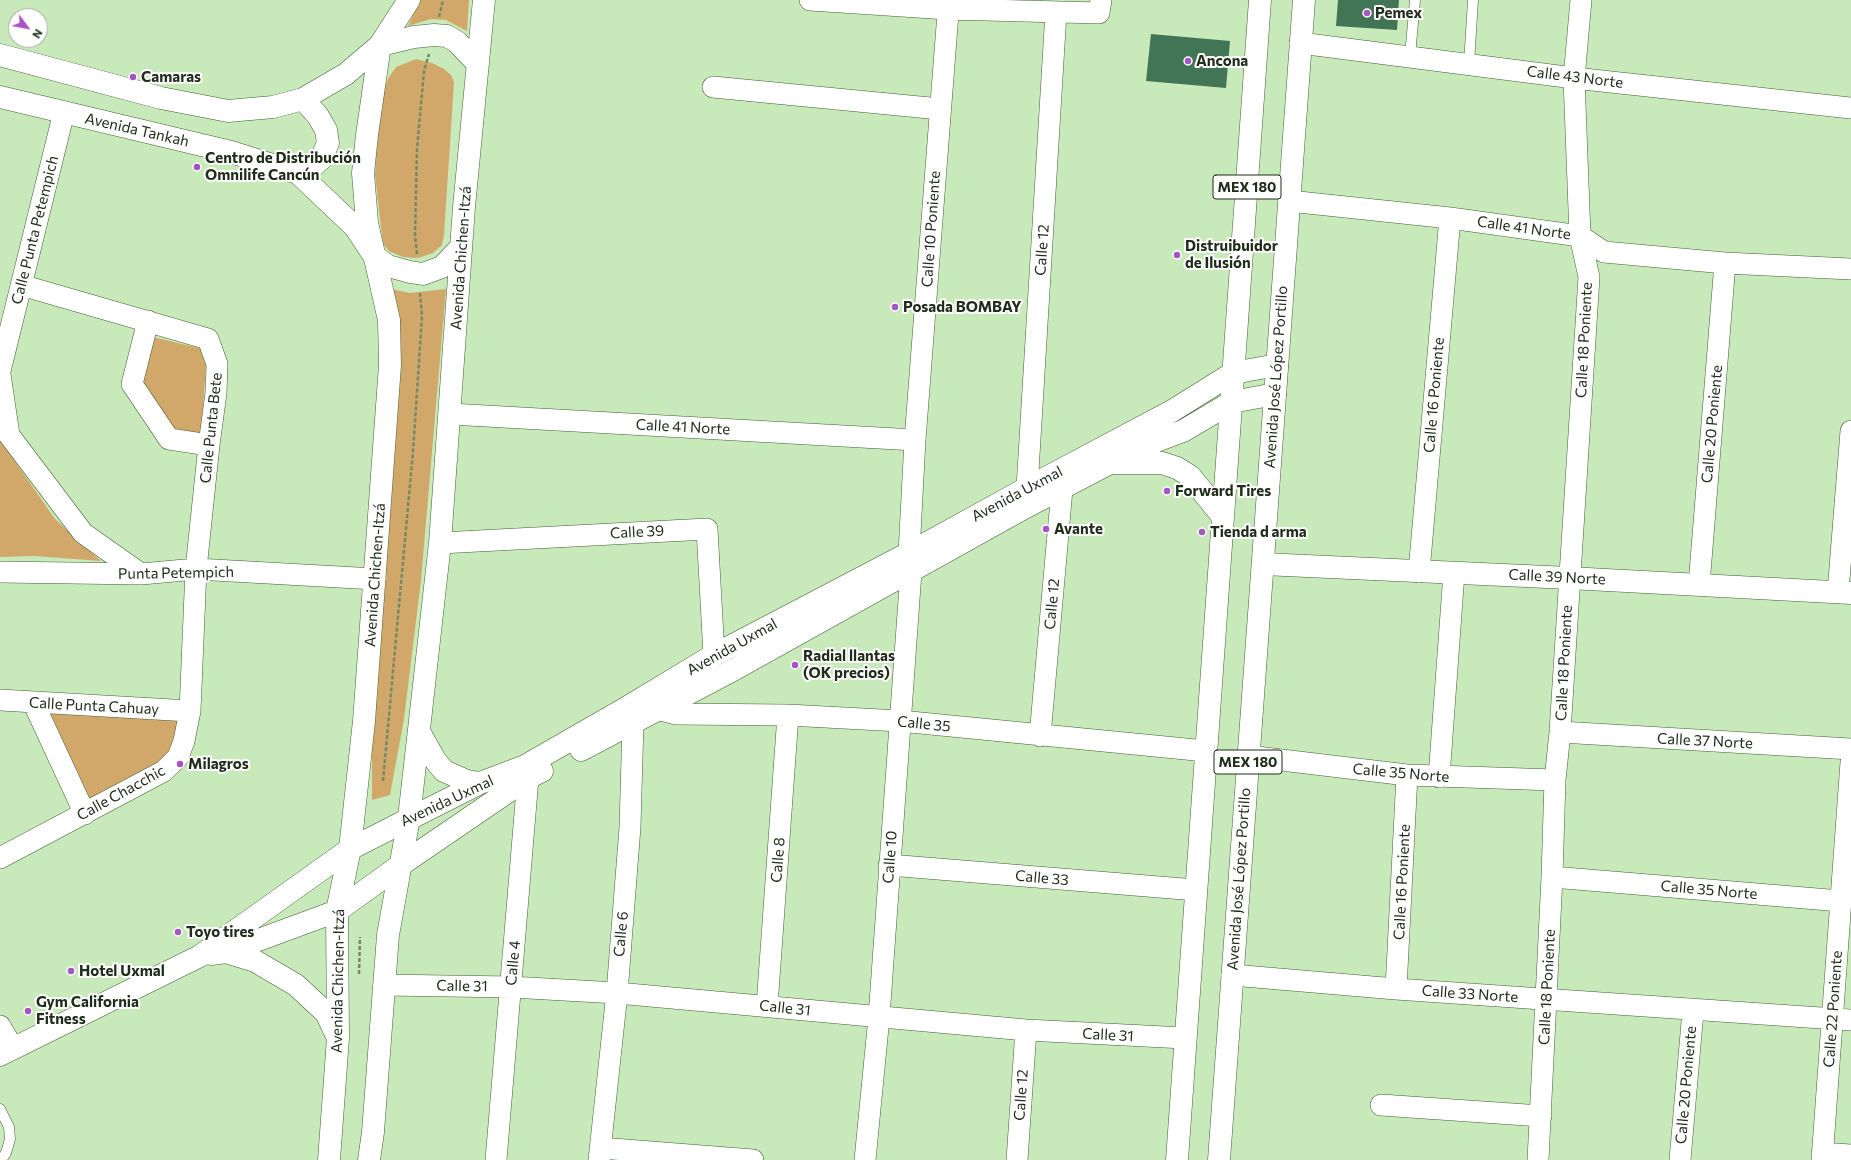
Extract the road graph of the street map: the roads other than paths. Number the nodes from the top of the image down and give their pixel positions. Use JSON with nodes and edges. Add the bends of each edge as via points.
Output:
{"nodes":[{"id":1,"x":409,"y":0,"type":"edge"},
{"id":2,"x":484,"y":0,"type":"edge"},
{"id":3,"x":810,"y":0,"type":"edge"},
{"id":4,"x":1260,"y":0,"type":"edge"},
{"id":5,"x":1304,"y":0,"type":"edge"},
{"id":6,"x":1415,"y":0,"type":"edge"},
{"id":7,"x":1473,"y":0,"type":"edge"},
{"id":8,"x":1581,"y":0,"type":"edge"},
{"id":9,"x":948,"y":5,"type":"edge"},
{"id":10,"x":1100,"y":6,"type":"edge"},
{"id":11,"x":1056,"y":12,"type":"junction"},
{"id":12,"x":1300,"y":43,"type":"junction"},
{"id":13,"x":380,"y":46,"type":"junction"},
{"id":14,"x":0,"y":55,"type":"edge"},
{"id":15,"x":1410,"y":56,"type":"junction"},
{"id":16,"x":478,"y":64,"type":"junction"},
{"id":17,"x":1469,"y":64,"type":"junction"},
{"id":18,"x":1574,"y":78,"type":"junction"},
{"id":19,"x":713,"y":86,"type":"dead end"},
{"id":20,"x":0,"y":97,"type":"edge"},
{"id":21,"x":303,"y":99,"type":"junction"},
{"id":22,"x":1851,"y":108,"type":"edge"},
{"id":23,"x":940,"y":109,"type":"junction"},
{"id":24,"x":64,"y":112,"type":"junction"},
{"id":25,"x":298,"y":173,"type":"junction"},
{"id":26,"x":1289,"y":201,"type":"junction"},
{"id":27,"x":1450,"y":218,"type":"junction"},
{"id":28,"x":1580,"y":236,"type":"junction"},
{"id":29,"x":462,"y":247,"type":"junction"},
{"id":30,"x":374,"y":256,"type":"junction"},
{"id":31,"x":1725,"y":263,"type":"junction"},
{"id":32,"x":1851,"y":269,"type":"edge"},
{"id":33,"x":21,"y":285,"type":"junction"},
{"id":34,"x":148,"y":321,"type":"junction"},
{"id":35,"x":1277,"y":365,"type":"junction"},
{"id":36,"x":0,"y":372,"type":"edge"},
{"id":37,"x":1233,"y":373,"type":"junction"},
{"id":38,"x":1275,"y":394,"type":"junction"},
{"id":39,"x":1232,"y":402,"type":"junction"},
{"id":40,"x":450,"y":414,"type":"junction"},
{"id":41,"x":1851,"y":431,"type":"edge"},
{"id":42,"x":915,"y":440,"type":"junction"},
{"id":43,"x":209,"y":446,"type":"junction"},
{"id":44,"x":1110,"y":463,"type":"junction"},
{"id":45,"x":1062,"y":480,"type":"junction"},
{"id":46,"x":1027,"y":488,"type":"junction"},
{"id":47,"x":1223,"y":517,"type":"junction"},
{"id":48,"x":440,"y":542,"type":"junction"},
{"id":49,"x":910,"y":562,"type":"junction"},
{"id":50,"x":1263,"y":564,"type":"junction"},
{"id":51,"x":196,"y":569,"type":"junction"},
{"id":52,"x":0,"y":572,"type":"edge"},
{"id":53,"x":1419,"y":572,"type":"junction"},
{"id":54,"x":1454,"y":573,"type":"junction"},
{"id":55,"x":142,"y":574,"type":"junction"},
{"id":56,"x":1569,"y":578,"type":"junction"},
{"id":57,"x":375,"y":579,"type":"junction"},
{"id":58,"x":1699,"y":585,"type":"junction"},
{"id":59,"x":1844,"y":592,"type":"edge"},
{"id":60,"x":714,"y":655,"type":"junction"},
{"id":61,"x":657,"y":700,"type":"junction"},
{"id":62,"x":12,"y":703,"type":"edge"},
{"id":63,"x":190,"y":711,"type":"junction"},
{"id":64,"x":788,"y":715,"type":"junction"},
{"id":65,"x":630,"y":716,"type":"junction"},
{"id":66,"x":900,"y":721,"type":"junction"},
{"id":67,"x":1560,"y":732,"type":"junction"},
{"id":68,"x":420,"y":733,"type":"junction"},
{"id":69,"x":1040,"y":736,"type":"junction"},
{"id":70,"x":1851,"y":749,"type":"edge"},
{"id":71,"x":1206,"y":752,"type":"junction"},
{"id":72,"x":1248,"y":756,"type":"junction"},
{"id":73,"x":1851,"y":762,"type":"edge"},
{"id":74,"x":527,"y":772,"type":"junction"},
{"id":75,"x":1407,"y":775,"type":"junction"},
{"id":76,"x":1439,"y":777,"type":"junction"},
{"id":77,"x":1555,"y":780,"type":"junction"},
{"id":78,"x":480,"y":783,"type":"junction"},
{"id":79,"x":85,"y":814,"type":"junction"},
{"id":80,"x":409,"y":818,"type":"junction"},
{"id":81,"x":350,"y":849,"type":"junction"},
{"id":82,"x":0,"y":858,"type":"edge"},
{"id":83,"x":402,"y":864,"type":"junction"},
{"id":84,"x":889,"y":866,"type":"junction"},
{"id":85,"x":1552,"y":877,"type":"junction"},
{"id":86,"x":1196,"y":890,"type":"junction"},
{"id":87,"x":1841,"y":901,"type":"junction"},
{"id":88,"x":338,"y":911,"type":"junction"},
{"id":89,"x":226,"y":952,"type":"junction"},
{"id":90,"x":200,"y":956,"type":"junction"},
{"id":91,"x":1232,"y":975,"type":"junction"},
{"id":92,"x":384,"y":985,"type":"junction"},
{"id":93,"x":511,"y":987,"type":"junction"},
{"id":94,"x":1396,"y":989,"type":"junction"},
{"id":95,"x":616,"y":994,"type":"junction"},
{"id":96,"x":1546,"y":999,"type":"junction"},
{"id":97,"x":767,"y":1006,"type":"junction"},
{"id":98,"x":1692,"y":1011,"type":"junction"},
{"id":99,"x":879,"y":1017,"type":"junction"},
{"id":100,"x":1842,"y":1019,"type":"edge"},
{"id":101,"x":0,"y":1026,"type":"edge"},
{"id":102,"x":1026,"y":1030,"type":"junction"},
{"id":103,"x":338,"y":1038,"type":"junction"},
{"id":104,"x":1185,"y":1038,"type":"junction"},
{"id":105,"x":6,"y":1052,"type":"edge"},
{"id":106,"x":1381,"y":1105,"type":"dead end"},
{"id":107,"x":0,"y":1109,"type":"edge"},
{"id":108,"x":1541,"y":1116,"type":"junction"},
{"id":109,"x":599,"y":1154,"type":"edge"},
{"id":110,"x":1851,"y":1155,"type":"edge"},
{"id":111,"x":1822,"y":1157,"type":"edge"},
{"id":112,"x":1,"y":1160,"type":"edge"},
{"id":113,"x":329,"y":1160,"type":"edge"},
{"id":114,"x":369,"y":1160,"type":"edge"},
{"id":115,"x":496,"y":1160,"type":"edge"},
{"id":116,"x":753,"y":1160,"type":"edge"},
{"id":117,"x":865,"y":1160,"type":"edge"},
{"id":118,"x":1017,"y":1160,"type":"edge"},
{"id":119,"x":1177,"y":1160,"type":"edge"},
{"id":120,"x":1219,"y":1160,"type":"edge"},
{"id":121,"x":1538,"y":1160,"type":"edge"},
{"id":122,"x":1680,"y":1160,"type":"edge"}],
"edges":[{"from":1,"to":13,"type":"main road","name":"Avenida Chichen-Itzá"},
{"from":2,"to":16,"type":"main road","name":"Avenida Chichen-Itzá"},
{"from":3,"to":9,"type":"street"},
{"from":4,"to":37,"type":"main road","number":"MEX 180"},
{"from":5,"to":12,"type":"main road","name":"Avenida José López Portillo","number":"MEX 180"},
{"from":6,"to":15,"type":"lane"},
{"from":7,"to":17,"type":"lane"},
{"from":8,"to":18,"type":"street","name":"Calle 18 Poniente"},
{"from":9,"to":11,"type":"street"},
{"from":9,"to":23,"type":"street","name":"Calle 10 Poniente"},
{"from":10,"to":11,"type":"street"},
{"from":11,"to":46,"type":"street","name":"Calle 12"},
{"from":12,"to":15,"type":"street","name":"Calle 43 Norte"},
{"from":12,"to":26,"type":"main road","name":"Avenida José López Portillo","number":"MEX 180"},
{"from":13,"to":16,"type":"main road","via":[[414,37],[447,36],[458,42]]},
{"from":13,"to":21,"type":"main road","via":[[346,74]]},
{"from":13,"to":30,"type":"main road","name":"Avenida Chichen-Itzá","via":[[363,173],[367,223]]},
{"from":14,"to":21,"type":"main road","via":[[161,98],[228,111],[273,107]]},
{"from":15,"to":17,"type":"street","name":"Calle 43 Norte"},
{"from":16,"to":29,"type":"main road","name":"Avenida Chichen-Itzá"},
{"from":17,"to":18,"type":"street","name":"Calle 43 Norte"},
{"from":18,"to":22,"type":"street","name":"Calle 43 Norte"},
{"from":18,"to":28,"type":"street","name":"Calle 18 Poniente"},
{"from":19,"to":23,"type":"street"},
{"from":20,"to":24,"type":"main road","name":"Avenida Tankah"},
{"from":21,"to":25,"type":"main road","via":[[324,126],[328,143],[321,158],[311,168]]},
{"from":23,"to":42,"type":"street","name":"Calle 10 Poniente"},
{"from":24,"to":25,"type":"main road","name":"Avenida Tankah","via":[[231,152]]},
{"from":24,"to":33,"type":"street","name":"Calle Punta Petempich"},
{"from":25,"to":30,"type":"main road","name":"Avenida Tankah","via":[[355,228]]},
{"from":26,"to":27,"type":"street","name":"Calle 41 Norte"},
{"from":26,"to":35,"type":"main road","name":"Avenida José López Portillo","number":"MEX 180"},
{"from":27,"to":28,"type":"street","name":"Calle 41 Norte"},
{"from":27,"to":53,"type":"street","name":"Calle 16 Poniente"},
{"from":28,"to":31,"type":"street","name":"Calle 41 Norte","via":[[1604,252]]},
{"from":28,"to":56,"type":"street","name":"Calle 18 Poniente","via":[[1589,277]]},
{"from":29,"to":30,"type":"main road","name":"Avenida Tankah","via":[[442,267],[423,274],[388,266]]},
{"from":29,"to":40,"type":"main road","name":"Avenida Chichen-Itzá"},
{"from":30,"to":57,"type":"main road","name":"Avenida Chichen-Itzá","via":[[389,320],[390,365]]},
{"from":31,"to":32,"type":"street","name":"Calle 41 Norte"},
{"from":31,"to":58,"type":"street","name":"Calle 20 Poniente"},
{"from":33,"to":34,"type":"street","name":"Calle Punta Bete"},
{"from":33,"to":36,"type":"street","name":"Calle Punta Petempich"},
{"from":34,"to":43,"type":"street","via":[[132,384],[169,438]]},
{"from":34,"to":43,"type":"street","name":"Calle Punta Bete","via":[[208,339],[217,364]]},
{"from":35,"to":37,"type":"main road","name":"Avenida Uxmal"},
{"from":35,"to":38,"type":"main road","name":"Avenida José López Portillo","number":"MEX 180"},
{"from":36,"to":55,"type":"street","via":[[9,435],[82,534]]},
{"from":37,"to":39,"type":"main road","number":"MEX 180"},
{"from":37,"to":45,"type":"main road","name":"Avenida Uxmal","via":[[1172,411],[1120,438]]},
{"from":38,"to":39,"type":"main road","name":"Avenida Uxmal"},
{"from":38,"to":50,"type":"main road","name":"Avenida José López Portillo","number":"MEX 180"},
{"from":39,"to":44,"type":"main road","name":"Avenida Uxmal","via":[[1183,431]]},
{"from":39,"to":47,"type":"main road","number":"MEX 180"},
{"from":40,"to":42,"type":"street","name":"Calle 41 Norte"},
{"from":40,"to":48,"type":"main road","name":"Avenida Chichen-Itzá"},
{"from":41,"to":59,"type":"street"},
{"from":42,"to":49,"type":"street","name":"Calle 10 Poniente"},
{"from":43,"to":51,"type":"street","name":"Calle Punta Bete"},
{"from":44,"to":45,"type":"main road","name":"Avenida Uxmal"},
{"from":44,"to":47,"type":"main road","via":[[1162,463],[1177,468],[1190,476]]},
{"from":45,"to":46,"type":"main road","name":"Avenida Uxmal"},
{"from":45,"to":49,"type":"main road","name":"Avenida Uxmal","via":[[1026,506]]},
{"from":45,"to":69,"type":"street","name":"Calle 12"},
{"from":46,"to":49,"type":"main road","name":"Avenida Uxmal"},
{"from":47,"to":71,"type":"main road","number":"MEX 180"},
{"from":48,"to":60,"type":"street","name":"Calle 39","via":[[707,529]]},
{"from":48,"to":68,"type":"main road","name":"Avenida Chichen-Itzá"},
{"from":49,"to":60,"type":"main road","name":"Avenida Uxmal"},
{"from":49,"to":61,"type":"main road","name":"Avenida Uxmal"},
{"from":49,"to":66,"type":"street","name":"Calle 10"},
{"from":50,"to":53,"type":"main road","name":"Calle 39 Norte"},
{"from":50,"to":72,"type":"main road","name":"Avenida José López Portillo","number":"MEX 180"},
{"from":51,"to":55,"type":"street","name":"Punta Petempich"},
{"from":51,"to":57,"type":"street","name":"Punta Petempich"},
{"from":51,"to":63,"type":"street","name":"Calle Chacchic"},
{"from":52,"to":55,"type":"street","name":"Punta Petempich"},
{"from":53,"to":54,"type":"main road","name":"Calle 39 Norte"},
{"from":54,"to":56,"type":"main road","name":"Calle 39 Norte"},
{"from":54,"to":76,"type":"street"},
{"from":56,"to":58,"type":"main road","name":"Calle 39 Norte"},
{"from":56,"to":67,"type":"street","name":"Calle 18 Poniente"},
{"from":57,"to":81,"type":"main road","name":"Avenida Chichen-Itzá","via":[[364,721]]},
{"from":58,"to":59,"type":"main road","name":"Calle 39 Norte"},
{"from":60,"to":61,"type":"main road","name":"Avenida Uxmal"},
{"from":61,"to":64,"type":"street","name":"Calle 35","via":[[676,714]]},
{"from":61,"to":65,"type":"main road","name":"Avenida Uxmal"},
{"from":62,"to":63,"type":"street","name":"Calle Punta Cahuay"},
{"from":62,"to":79,"type":"street"},
{"from":63,"to":79,"type":"street","name":"Calle Chacchic","via":[[178,757],[164,771]]},
{"from":64,"to":66,"type":"street","name":"Calle 35"},
{"from":64,"to":97,"type":"street","name":"Calle 8"},
{"from":65,"to":74,"type":"main road","name":"Avenida Uxmal"},
{"from":65,"to":95,"type":"street","name":"Calle 6","via":[[630,827]]},
{"from":66,"to":69,"type":"street","name":"Calle 35"},
{"from":66,"to":84,"type":"street","name":"Calle 10"},
{"from":67,"to":70,"type":"street","name":"Calle 37 Norte"},
{"from":67,"to":77,"type":"street","name":"Calle 18 Poniente"},
{"from":68,"to":78,"type":"main road","via":[[444,771],[467,781]]},
{"from":68,"to":80,"type":"main road","name":"Avenida Chichen-Itzá"},
{"from":69,"to":71,"type":"street","name":"Calle 35"},
{"from":71,"to":86,"type":"main road","number":"MEX 180"},
{"from":72,"to":75,"type":"street","name":"Calle 35 Norte"},
{"from":72,"to":91,"type":"main road","name":"Avenida José López Portillo","number":"MEX 180"},
{"from":73,"to":87,"type":"street","name":"Calle 22 Poniente"},
{"from":74,"to":78,"type":"main road","name":"Avenida Uxmal"},
{"from":74,"to":83,"type":"main road","name":"Avenida Uxmal"},
{"from":74,"to":93,"type":"street","name":"Calle 4"},
{"from":75,"to":76,"type":"street","name":"Calle 35 Norte"},
{"from":75,"to":94,"type":"street","name":"Calle 16 Poniente"},
{"from":76,"to":77,"type":"street","name":"Calle 35 Norte"},
{"from":77,"to":85,"type":"street","name":"Calle 18 Poniente"},
{"from":78,"to":80,"type":"main road","name":"Avenida Uxmal"},
{"from":79,"to":82,"type":"street","name":"Calle Chacchic"},
{"from":80,"to":81,"type":"main road","name":"Avenida Uxmal"},
{"from":80,"to":83,"type":"main road","name":"Avenida Chichen-Itzá"},
{"from":81,"to":88,"type":"main road","name":"Avenida Chichen-Itzá"},
{"from":81,"to":90,"type":"main road","name":"Avenida Uxmal"},
{"from":83,"to":88,"type":"main road","name":"Avenida Uxmal"},
{"from":83,"to":92,"type":"main road","name":"Avenida Chichen-Itzá","via":[[388,935]]},
{"from":84,"to":86,"type":"street","name":"Calle 33"},
{"from":84,"to":99,"type":"street","name":"Calle 10"},
{"from":85,"to":87,"type":"street","name":"Calle 35 Norte"},
{"from":85,"to":96,"type":"street","name":"Calle 18 Poniente"},
{"from":86,"to":104,"type":"main road","number":"MEX 180"},
{"from":87,"to":100,"type":"street","name":"Calle 22 Poniente"},
{"from":88,"to":89,"type":"main road","name":"Avenida Uxmal"},
{"from":88,"to":103,"type":"main road","name":"Avenida Chichen-Itzá"},
{"from":89,"to":90,"type":"main road","name":"Avenida Uxmal"},
{"from":89,"to":103,"type":"main road","via":[[255,961],[296,986],[326,1013]]},
{"from":90,"to":105,"type":"main road","name":"Avenida Uxmal"},
{"from":91,"to":94,"type":"street","name":"Calle 33 Norte"},
{"from":91,"to":120,"type":"main road","name":"Avenida José López Portillo","number":"MEX 180"},
{"from":92,"to":93,"type":"street","name":"Calle 31"},
{"from":92,"to":114,"type":"main road","name":"Avenida Chichen-Itzá"},
{"from":93,"to":95,"type":"street","name":"Calle 31"},
{"from":93,"to":115,"type":"street","name":"Calle 4"},
{"from":94,"to":96,"type":"street","name":"Calle 33 Norte"},
{"from":95,"to":97,"type":"street","name":"Calle 31"},
{"from":95,"to":109,"type":"street","name":"Calle 6"},
{"from":96,"to":98,"type":"street","name":"Calle 33 Norte"},
{"from":96,"to":108,"type":"street","name":"Calle 18 Poniente"},
{"from":97,"to":99,"type":"street","name":"Calle 31"},
{"from":98,"to":100,"type":"street","name":"Calle 33 Norte"},
{"from":98,"to":122,"type":"street","name":"Calle 20 Poniente"},
{"from":99,"to":102,"type":"street","name":"Calle 31"},
{"from":99,"to":117,"type":"street","name":"Calle 10"},
{"from":100,"to":111,"type":"street","name":"Calle 22 Poniente"},
{"from":101,"to":105,"type":"street"},
{"from":102,"to":104,"type":"street","name":"Calle 31"},
{"from":102,"to":118,"type":"street","name":"Calle 12"},
{"from":103,"to":113,"type":"main road","name":"Avenida Chichen-Itzá"},
{"from":104,"to":119,"type":"main road","number":"MEX 180"},
{"from":106,"to":108,"type":"street"},
{"from":107,"to":112,"type":"lane","via":[[9,1127],[10,1139]]},
{"from":108,"to":121,"type":"street","name":"Calle 18 Poniente"},
{"from":109,"to":116,"type":"street"},
{"from":110,"to":111,"type":"street"}]}
